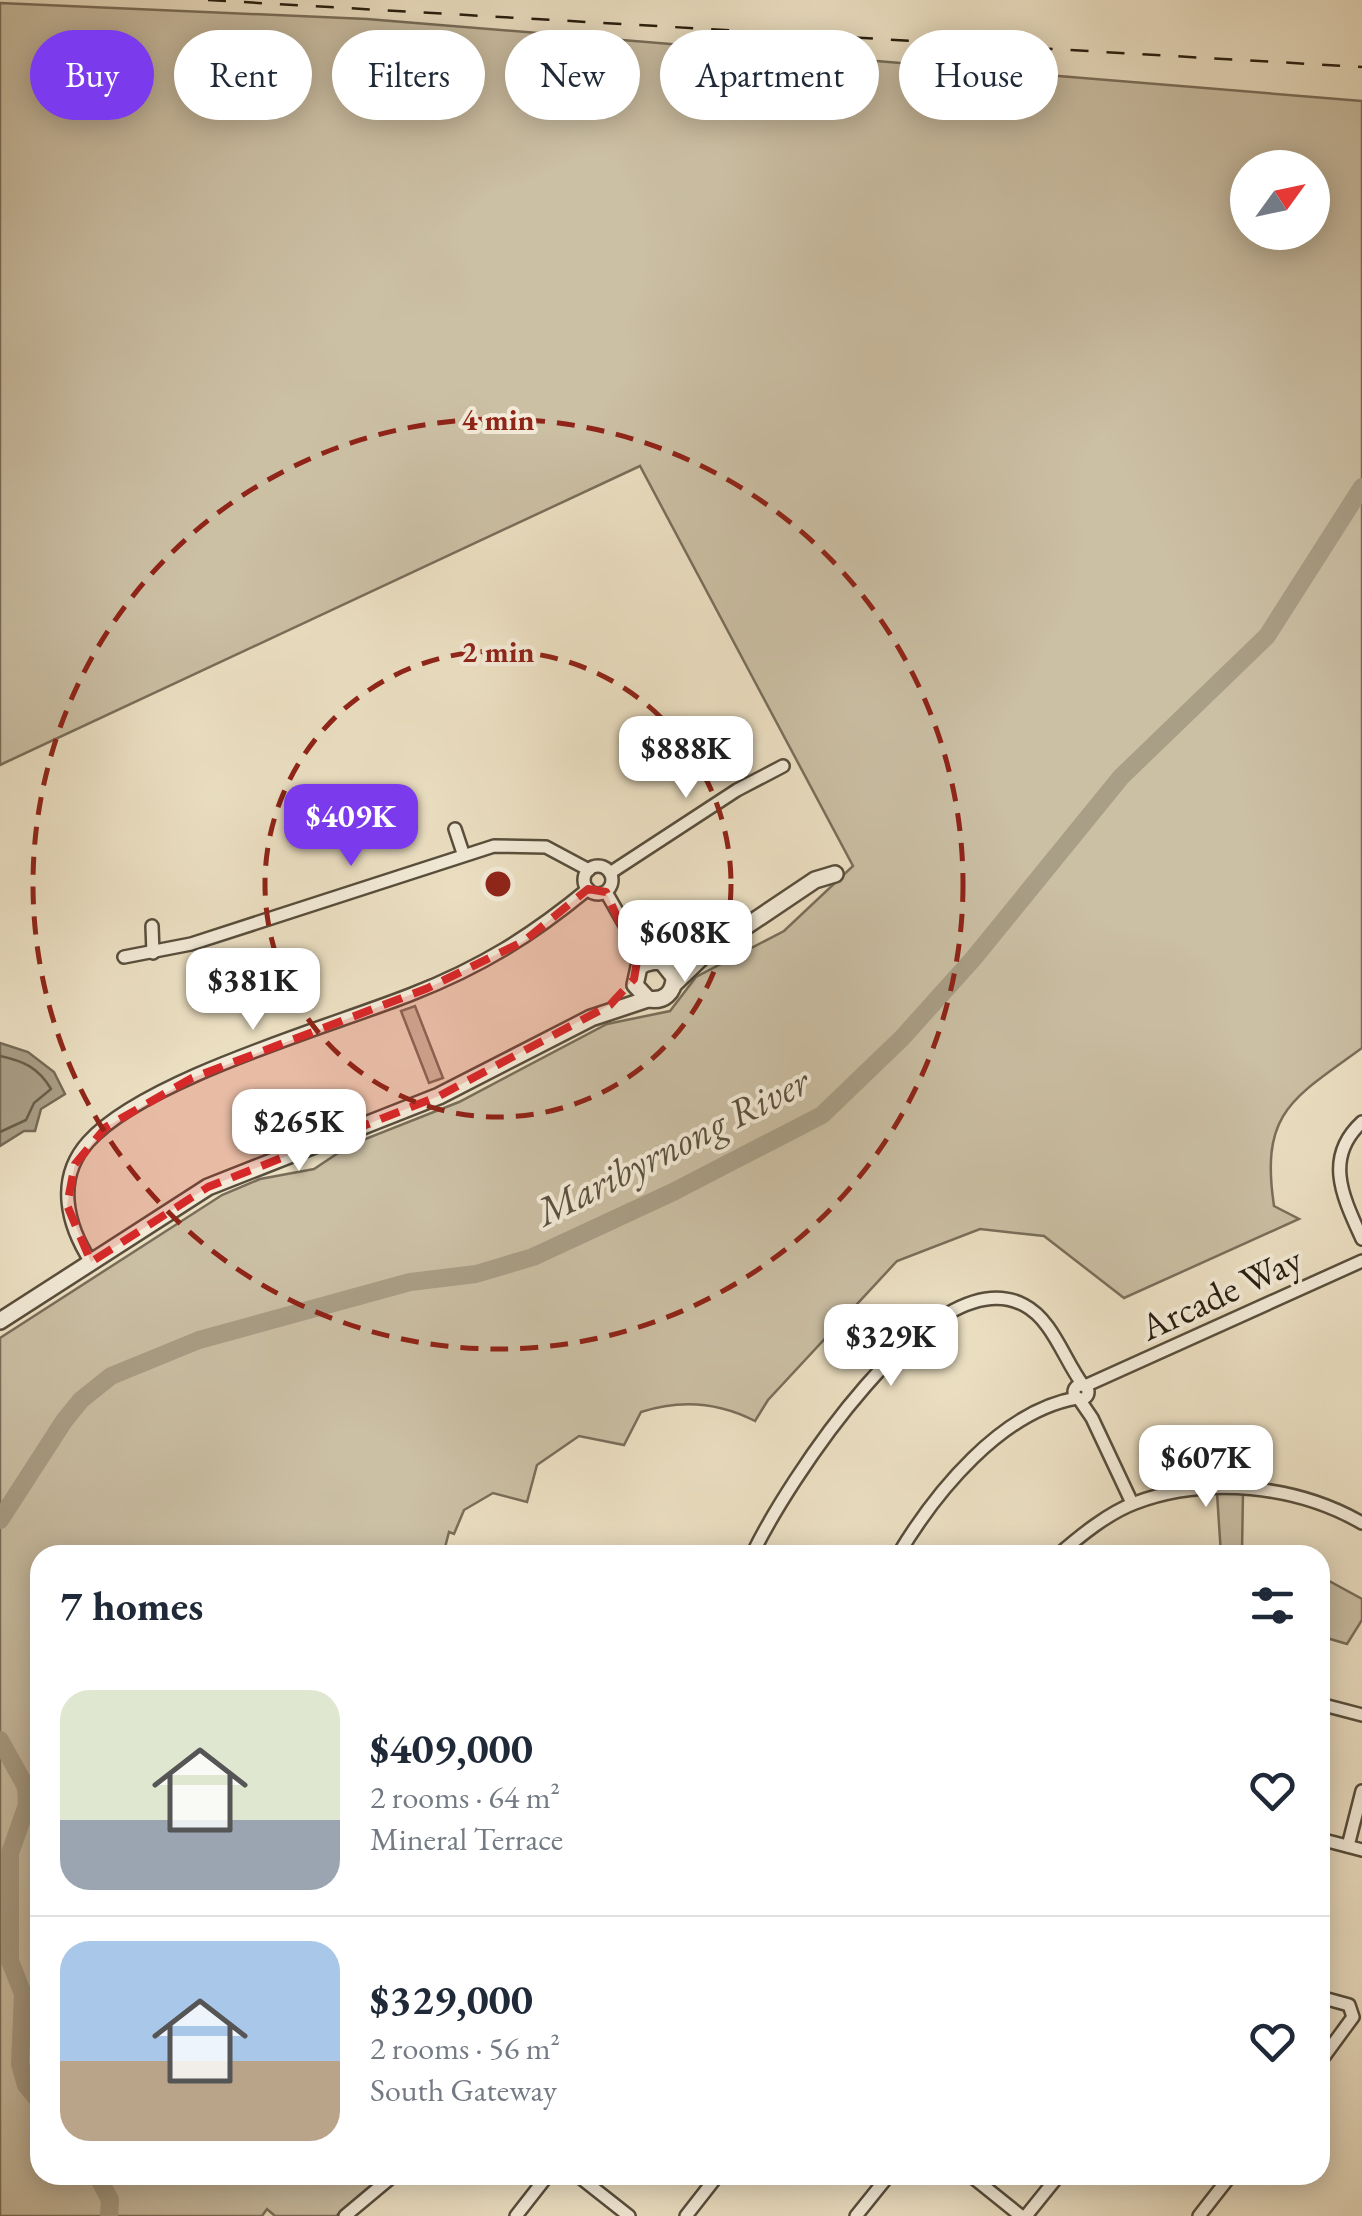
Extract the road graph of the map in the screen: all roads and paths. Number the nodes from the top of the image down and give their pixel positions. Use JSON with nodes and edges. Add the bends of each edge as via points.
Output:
{"nodes":[{"id":1,"x":783,"y":766,"type":"dead end"},
{"id":2,"x":455,"y":829,"type":"dead end"},
{"id":3,"x":464,"y":854,"type":"junction"},
{"id":4,"x":589,"y":870,"type":"junction"},
{"id":5,"x":610,"y":873,"type":"junction"},
{"id":6,"x":835,"y":874,"type":"dead end"},
{"id":7,"x":588,"y":889,"type":"junction"},
{"id":8,"x":606,"y":892,"type":"junction"},
{"id":9,"x":152,"y":926,"type":"dead end"},
{"id":10,"x":625,"y":926,"type":"junction"},
{"id":11,"x":153,"y":953,"type":"junction"},
{"id":12,"x":705,"y":954,"type":"junction"},
{"id":13,"x":124,"y":956,"type":"dead end"},
{"id":14,"x":659,"y":961,"type":"junction"},
{"id":15,"x":635,"y":976,"type":"junction"},
{"id":16,"x":674,"y":984,"type":"junction"},
{"id":17,"x":648,"y":999,"type":"junction"},
{"id":18,"x":591,"y":1018,"type":"junction"},
{"id":19,"x":1362,"y":1122,"type":"edge"},
{"id":20,"x":1362,"y":1238,"type":"edge"},
{"id":21,"x":1362,"y":1261,"type":"edge"},
{"id":22,"x":91,"y":1262,"type":"junction"},
{"id":23,"x":0,"y":1321,"type":"edge"},
{"id":24,"x":1081,"y":1392,"type":"junction"},
{"id":25,"x":1132,"y":1504,"type":"junction"},
{"id":26,"x":1362,"y":1523,"type":"edge"},
{"id":27,"x":757,"y":1545,"type":"edge"},
{"id":28,"x":905,"y":1545,"type":"edge"},
{"id":29,"x":1073,"y":1545,"type":"edge"},
{"id":30,"x":1330,"y":1707,"type":"edge"},
{"id":31,"x":1362,"y":1715,"type":"edge"},
{"id":32,"x":1362,"y":1790,"type":"edge"},
{"id":33,"x":1330,"y":1842,"type":"edge"},
{"id":34,"x":1348,"y":1846,"type":"junction"},
{"id":35,"x":1362,"y":1850,"type":"edge"},
{"id":36,"x":1330,"y":2000,"type":"edge"},
{"id":37,"x":1330,"y":2050,"type":"edge"},
{"id":38,"x":382,"y":2185,"type":"edge"},
{"id":39,"x":540,"y":2185,"type":"edge"},
{"id":40,"x":589,"y":2185,"type":"edge"},
{"id":41,"x":710,"y":2185,"type":"edge"},
{"id":42,"x":881,"y":2185,"type":"edge"},
{"id":43,"x":983,"y":2185,"type":"edge"},
{"id":44,"x":1050,"y":2185,"type":"edge"},
{"id":45,"x":1223,"y":2185,"type":"edge"},
{"id":46,"x":345,"y":2216,"type":"edge"},
{"id":47,"x":516,"y":2216,"type":"edge"},
{"id":48,"x":629,"y":2216,"type":"edge"},
{"id":49,"x":686,"y":2216,"type":"edge"},
{"id":50,"x":856,"y":2216,"type":"edge"},
{"id":51,"x":1023,"y":2216,"type":"edge"},
{"id":52,"x":1199,"y":2216,"type":"edge"}],
"edges":[{"from":1,"to":5,"type":"street"},
{"from":2,"to":3,"type":"street"},
{"from":3,"to":4,"type":"street","via":[[519,843],[546,847]]},
{"from":3,"to":11,"type":"street"},
{"from":4,"to":5,"type":"street","via":[[598,866]]},
{"from":4,"to":7,"type":"street"},
{"from":5,"to":8,"type":"street"},
{"from":6,"to":12,"type":"street","via":[[815,880]]},
{"from":7,"to":8,"type":"street"},
{"from":7,"to":22,"type":"street","via":[[540,930],[494,956],[192,1078],[106,1127],[82,1151],[68,1190],[72,1229]]},
{"from":8,"to":10,"type":"street"},
{"from":9,"to":11,"type":"street"},
{"from":10,"to":14,"type":"street","via":[[642,952]]},
{"from":10,"to":15,"type":"street"},
{"from":11,"to":13,"type":"street"},
{"from":12,"to":14,"type":"street","via":[[676,964]]},
{"from":12,"to":16,"type":"street"},
{"from":14,"to":15,"type":"street","via":[[644,963]]},
{"from":14,"to":16,"type":"street","via":[[672,970]]},
{"from":15,"to":17,"type":"street","via":[[637,991]]},
{"from":15,"to":18,"type":"street"},
{"from":16,"to":17,"type":"street","via":[[661,999]]},
{"from":17,"to":18,"type":"street"},
{"from":18,"to":22,"type":"street","via":[[439,1096],[208,1188]]},
{"from":19,"to":20,"type":"street","via":[[1338,1160],[1342,1194]]},
{"from":21,"to":24,"type":"street","name":"Arcade Way"},
{"from":22,"to":23,"type":"street"},
{"from":24,"to":25,"type":"street"},
{"from":24,"to":27,"type":"street","via":[[1050,1329],[1024,1305],[1000,1298],[970,1304],[912,1342],[864,1386],[795,1476]]},
{"from":24,"to":28,"type":"street","name":"Arcade Way","via":[[1004,1434],[961,1469]]},
{"from":25,"to":26,"type":"street","via":[[1246,1488],[1313,1500]]},
{"from":25,"to":29,"type":"street"},
{"from":30,"to":31,"type":"street"},
{"from":32,"to":34,"type":"street"},
{"from":33,"to":34,"type":"street"},
{"from":34,"to":35,"type":"street"},
{"from":36,"to":37,"type":"street","via":[[1352,2011],[1352,2022]]},
{"from":38,"to":46,"type":"street"},
{"from":39,"to":47,"type":"street"},
{"from":40,"to":48,"type":"street"},
{"from":41,"to":49,"type":"street"},
{"from":42,"to":50,"type":"street"},
{"from":43,"to":51,"type":"street"},
{"from":44,"to":51,"type":"street"},
{"from":45,"to":52,"type":"street"}]}
